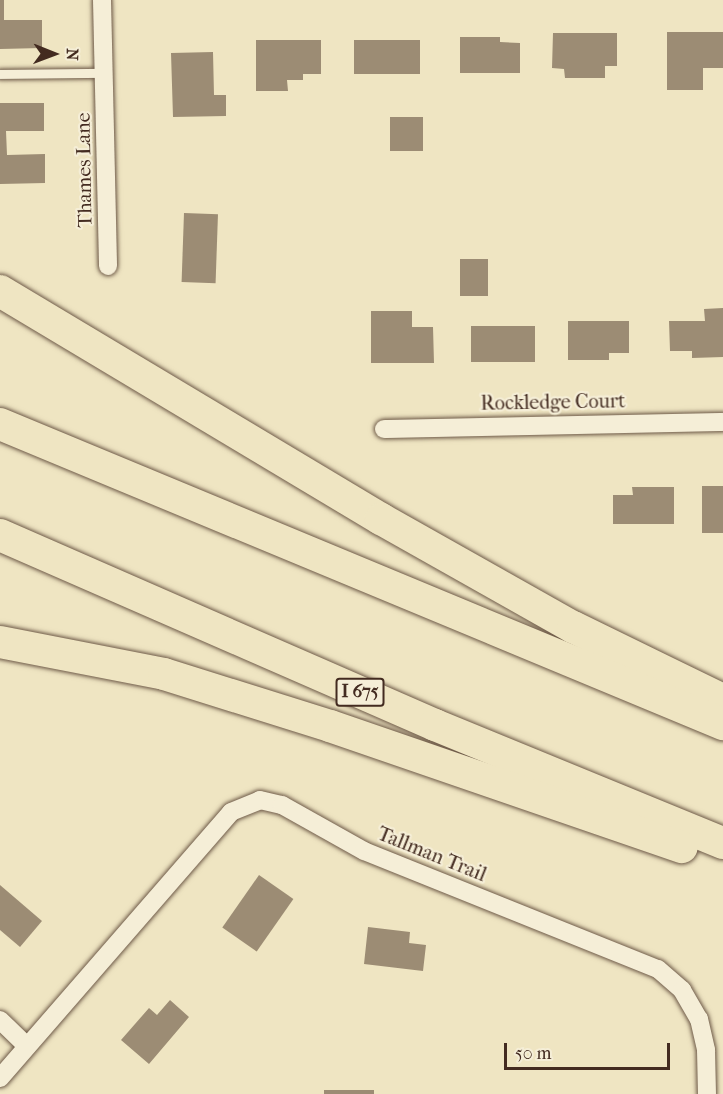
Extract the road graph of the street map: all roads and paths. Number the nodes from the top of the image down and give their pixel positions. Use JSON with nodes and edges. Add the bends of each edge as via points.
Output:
{"nodes":[{"id":1,"x":102,"y":0,"type":"edge"},
{"id":2,"x":104,"y":73,"type":"junction"},
{"id":3,"x":0,"y":74,"type":"edge"},
{"id":4,"x":108,"y":266,"type":"dead end"},
{"id":5,"x":0,"y":291,"type":"edge"},
{"id":6,"x":723,"y":422,"type":"edge"},
{"id":7,"x":0,"y":423,"type":"edge"},
{"id":8,"x":384,"y":429,"type":"dead end"},
{"id":9,"x":0,"y":535,"type":"edge"},
{"id":10,"x":0,"y":642,"type":"edge"},
{"id":11,"x":723,"y":700,"type":"edge"},
{"id":12,"x":723,"y":724,"type":"edge"},
{"id":13,"x":723,"y":843,"type":"edge"},
{"id":14,"x":723,"y":860,"type":"edge"},
{"id":15,"x":0,"y":1020,"type":"edge"},
{"id":16,"x":27,"y":1046,"type":"junction"},
{"id":17,"x":0,"y":1078,"type":"edge"},
{"id":18,"x":707,"y":1094,"type":"edge"}],
"edges":[{"from":1,"to":2,"type":"street","name":"Thames Lane"},
{"from":2,"to":3,"type":"lane"},
{"from":2,"to":4,"type":"street","name":"Thames Lane"},
{"from":5,"to":11,"type":"highway","via":[[391,525],[573,627]]},
{"from":6,"to":8,"type":"street","name":"Rockledge Court"},
{"from":7,"to":12,"type":"highway"},
{"from":9,"to":13,"type":"highway","number":"I 675","via":[[435,725]]},
{"from":10,"to":14,"type":"highway","via":[[164,674],[330,726]]},
{"from":15,"to":16,"type":"street"},
{"from":16,"to":17,"type":"street","name":"Tallman Trail"},
{"from":16,"to":18,"type":"street","name":"Tallman Trail","via":[[114,951],[231,812],[249,802],[270,801],[363,851],[658,969],[682,990],[699,1019],[706,1050]]}]}
